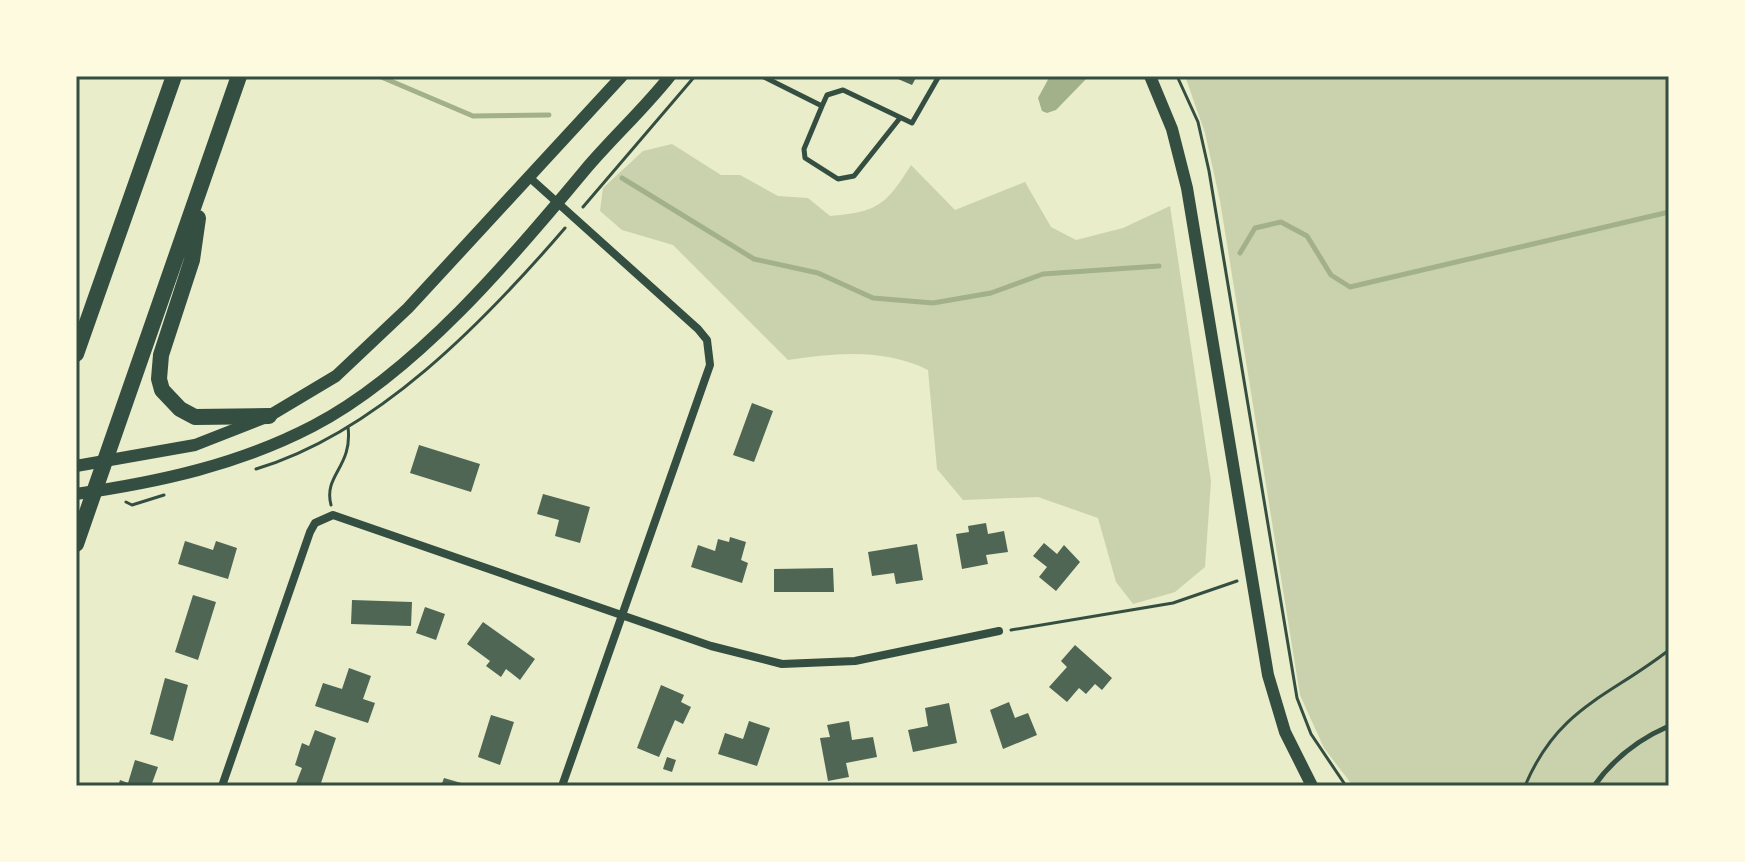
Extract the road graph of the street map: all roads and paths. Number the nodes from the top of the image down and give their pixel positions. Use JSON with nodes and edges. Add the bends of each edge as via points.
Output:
{"nodes":[{"id":1,"x":174,"y":76,"type":"edge"},
{"id":2,"x":239,"y":76,"type":"edge"},
{"id":3,"x":622,"y":76,"type":"edge"},
{"id":4,"x":670,"y":76,"type":"edge"},
{"id":5,"x":762,"y":76,"type":"edge"},
{"id":6,"x":939,"y":76,"type":"edge"},
{"id":7,"x":1150,"y":76,"type":"edge"},
{"id":8,"x":1177,"y":76,"type":"edge"},
{"id":9,"x":822,"y":106,"type":"junction"},
{"id":10,"x":900,"y":118,"type":"junction"},
{"id":11,"x":530,"y":178,"type":"junction"},
{"id":12,"x":203,"y":183,"type":"junction"},
{"id":13,"x":559,"y":203,"type":"junction"},
{"id":14,"x":76,"y":354,"type":"edge"},
{"id":15,"x":269,"y":416,"type":"junction"},
{"id":16,"x":348,"y":427,"type":"dead end"},
{"id":17,"x":104,"y":463,"type":"junction"},
{"id":18,"x":76,"y":466,"type":"edge"},
{"id":19,"x":95,"y":491,"type":"junction"},
{"id":20,"x":76,"y":494,"type":"edge"},
{"id":21,"x":328,"y":516,"type":"junction"},
{"id":22,"x":76,"y":544,"type":"edge"},
{"id":23,"x":1233,"y":582,"type":"dead end"},
{"id":24,"x":622,"y":615,"type":"junction"},
{"id":25,"x":999,"y":631,"type":"joint"},
{"id":26,"x":1669,"y":650,"type":"edge"},
{"id":27,"x":1669,"y":726,"type":"edge"},
{"id":28,"x":222,"y":786,"type":"edge"},
{"id":29,"x":562,"y":786,"type":"edge"},
{"id":30,"x":1312,"y":786,"type":"edge"},
{"id":31,"x":1346,"y":786,"type":"edge"},
{"id":32,"x":1525,"y":786,"type":"edge"},
{"id":33,"x":1594,"y":786,"type":"edge"}],
"edges":[{"from":1,"to":14,"type":"main road"},
{"from":2,"to":12,"type":"main road"},
{"from":3,"to":11,"type":"street"},
{"from":4,"to":13,"type":"street"},
{"from":5,"to":9,"type":"lane"},
{"from":6,"to":10,"type":"lane","via":[[912,123]]},
{"from":7,"to":30,"type":"street","via":[[1172,129],[1187,188],[1268,675],[1285,732]]},
{"from":8,"to":31,"type":"path","via":[[1198,122],[1209,171],[1297,698],[1311,734]]},
{"from":9,"to":10,"type":"lane","via":[[827,95],[843,90]]},
{"from":9,"to":10,"type":"lane","via":[[805,158],[838,179],[854,176]]},
{"from":11,"to":13,"type":"street"},
{"from":11,"to":15,"type":"street","via":[[387,331],[336,376]]},
{"from":12,"to":15,"type":"main road","via":[[192,260],[161,355],[159,379],[169,400],[195,417]]},
{"from":12,"to":17,"type":"main road"},
{"from":13,"to":19,"type":"street","via":[[407,361],[328,418],[217,466]]},
{"from":13,"to":24,"type":"street","via":[[698,329],[710,352],[710,365]]},
{"from":15,"to":17,"type":"street","via":[[195,445]]},
{"from":16,"to":21,"type":"path","via":[[348,454],[329,486]]},
{"from":17,"to":18,"type":"street"},
{"from":17,"to":19,"type":"main road"},
{"from":19,"to":20,"type":"street"},
{"from":19,"to":22,"type":"main road"},
{"from":21,"to":24,"type":"street"},
{"from":21,"to":28,"type":"street","via":[[310,532]]},
{"from":23,"to":25,"type":"path","via":[[1173,603]]},
{"from":24,"to":25,"type":"street","via":[[782,664],[855,661]]},
{"from":24,"to":29,"type":"street"},
{"from":26,"to":32,"type":"path","via":[[1570,718]]},
{"from":27,"to":33,"type":"lane","via":[[1617,759]]}]}
